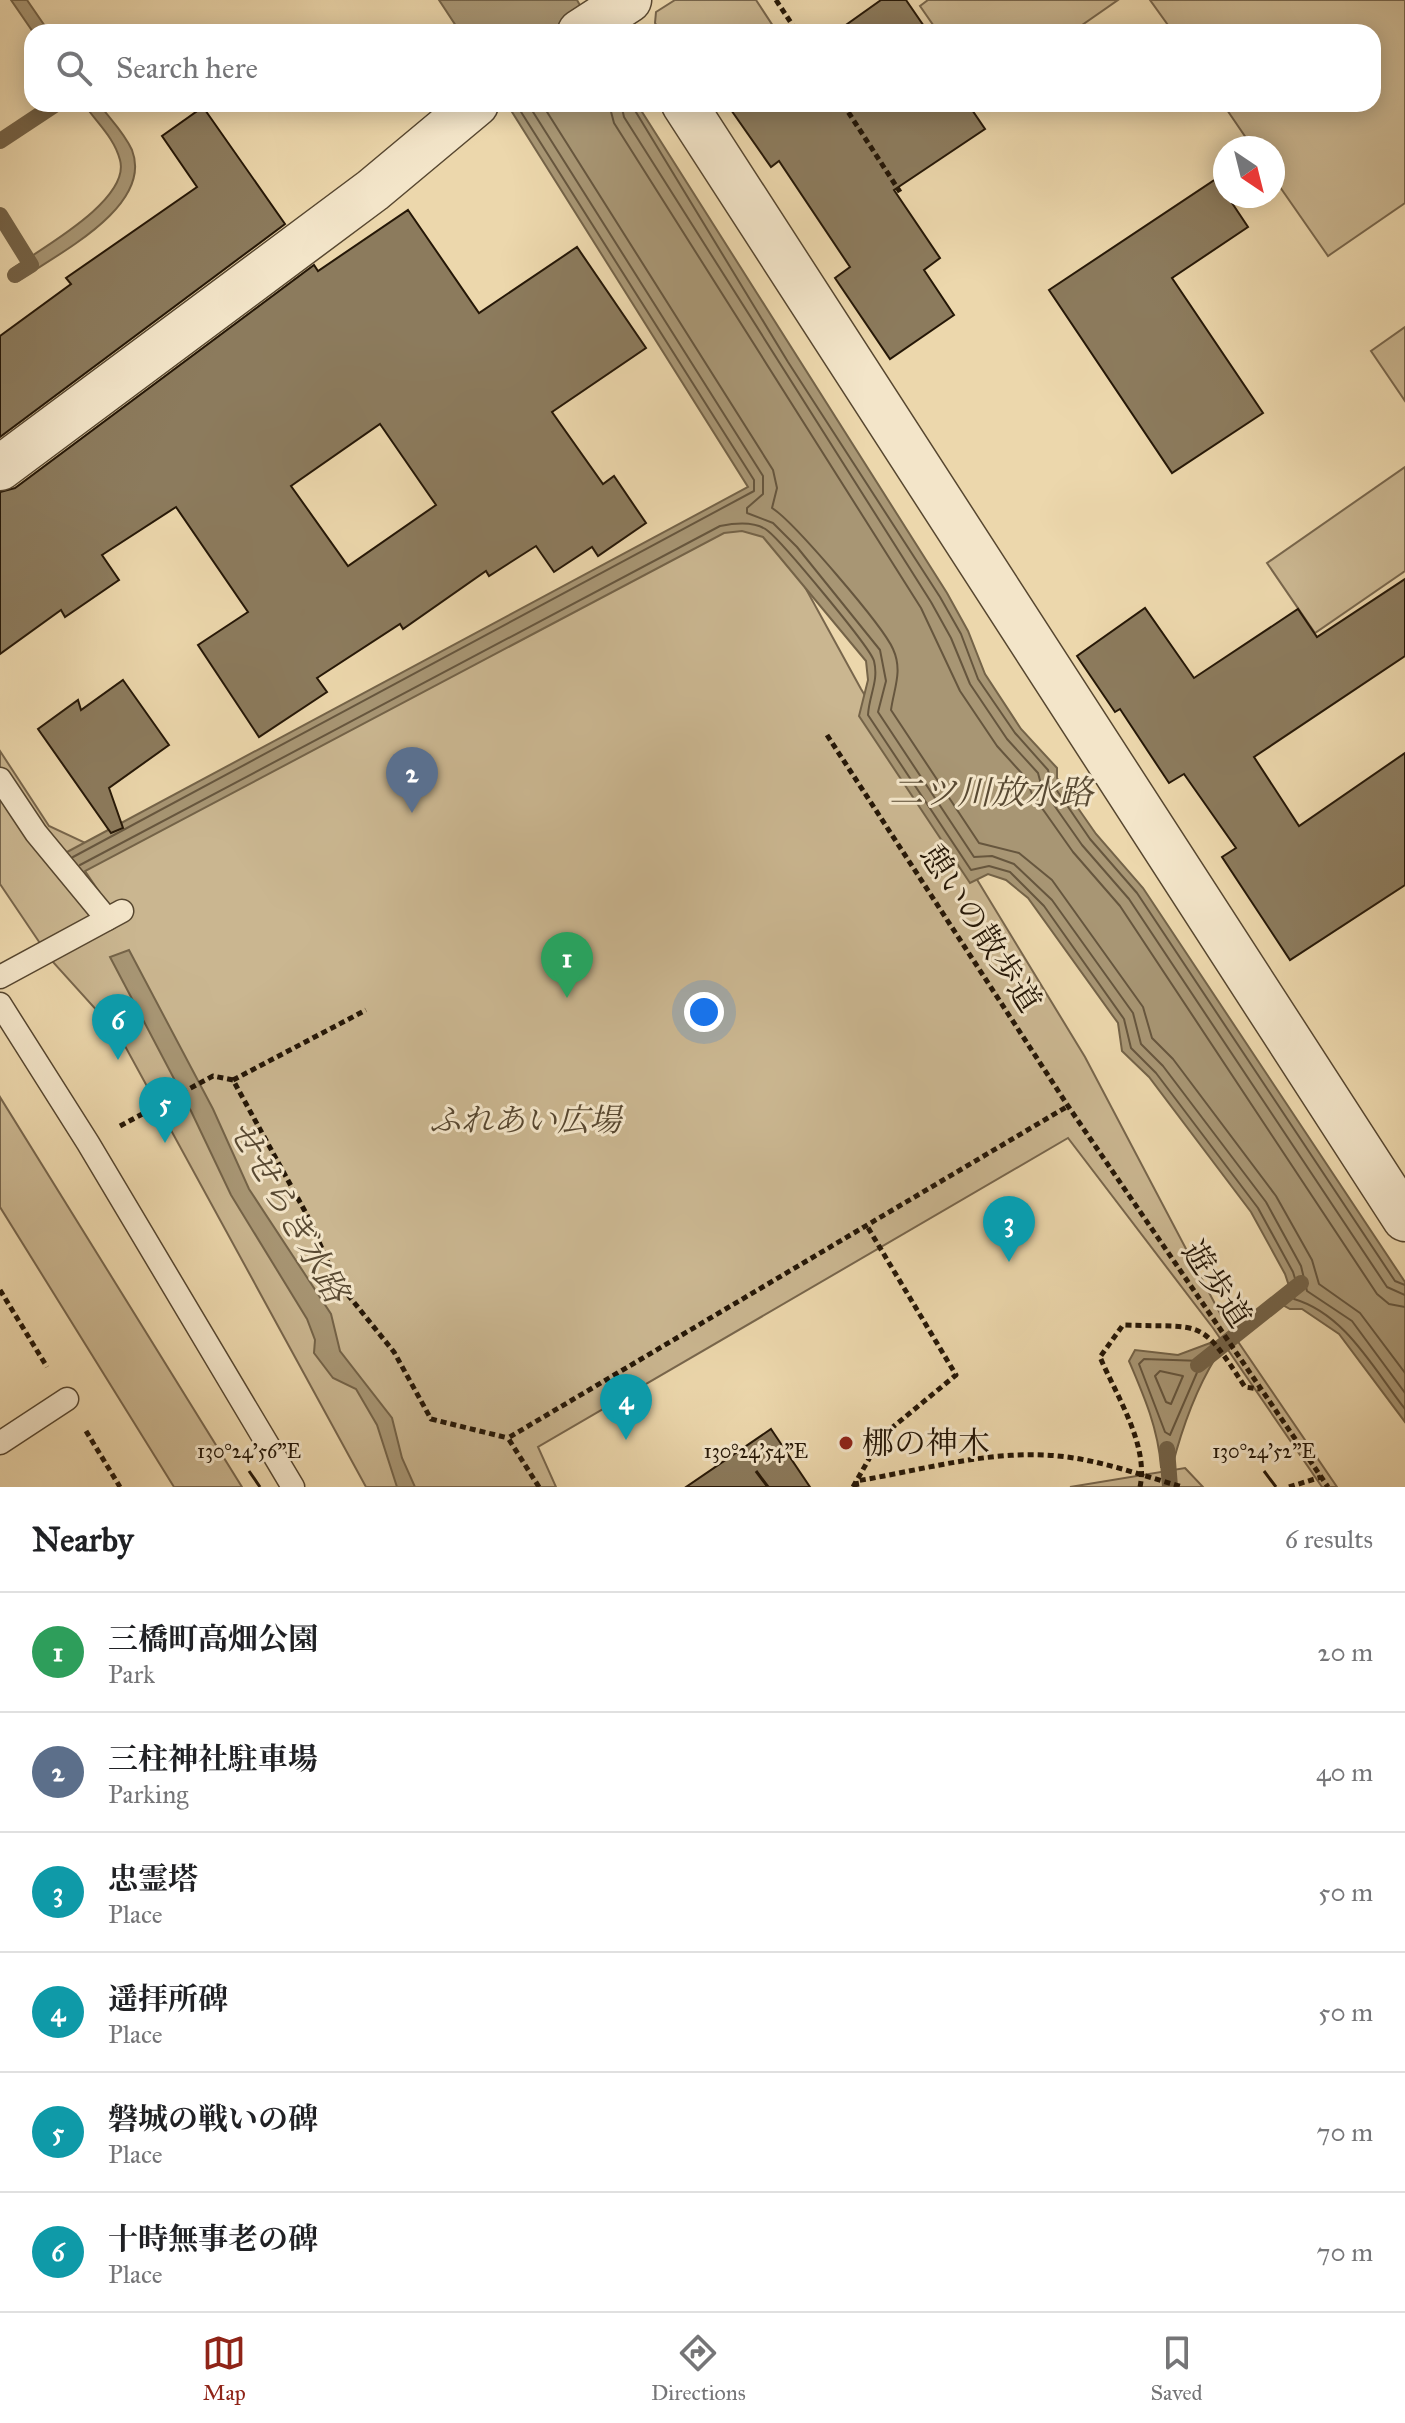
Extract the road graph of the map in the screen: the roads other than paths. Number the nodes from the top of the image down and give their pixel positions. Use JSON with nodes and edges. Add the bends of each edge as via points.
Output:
{"nodes":[{"id":1,"x":466,"y":112,"type":"edge"},
{"id":2,"x":689,"y":112,"type":"edge"},
{"id":3,"x":0,"y":468,"type":"edge"},
{"id":4,"x":0,"y":779,"type":"edge"},
{"id":5,"x":0,"y":977,"type":"edge"},
{"id":6,"x":0,"y":1004,"type":"edge"},
{"id":7,"x":1401,"y":1206,"type":"edge"},
{"id":8,"x":67,"y":1399,"type":"dead end"},
{"id":9,"x":0,"y":1443,"type":"edge"},
{"id":10,"x":293,"y":1487,"type":"edge"}],
"edges":[{"from":1,"to":3,"type":"street","via":[[373,190]]},
{"from":2,"to":7,"type":"street"},
{"from":4,"to":5,"type":"lane","via":[[36,833],[114,915]]},
{"from":6,"to":10,"type":"lane"},
{"from":8,"to":9,"type":"lane"}]}
